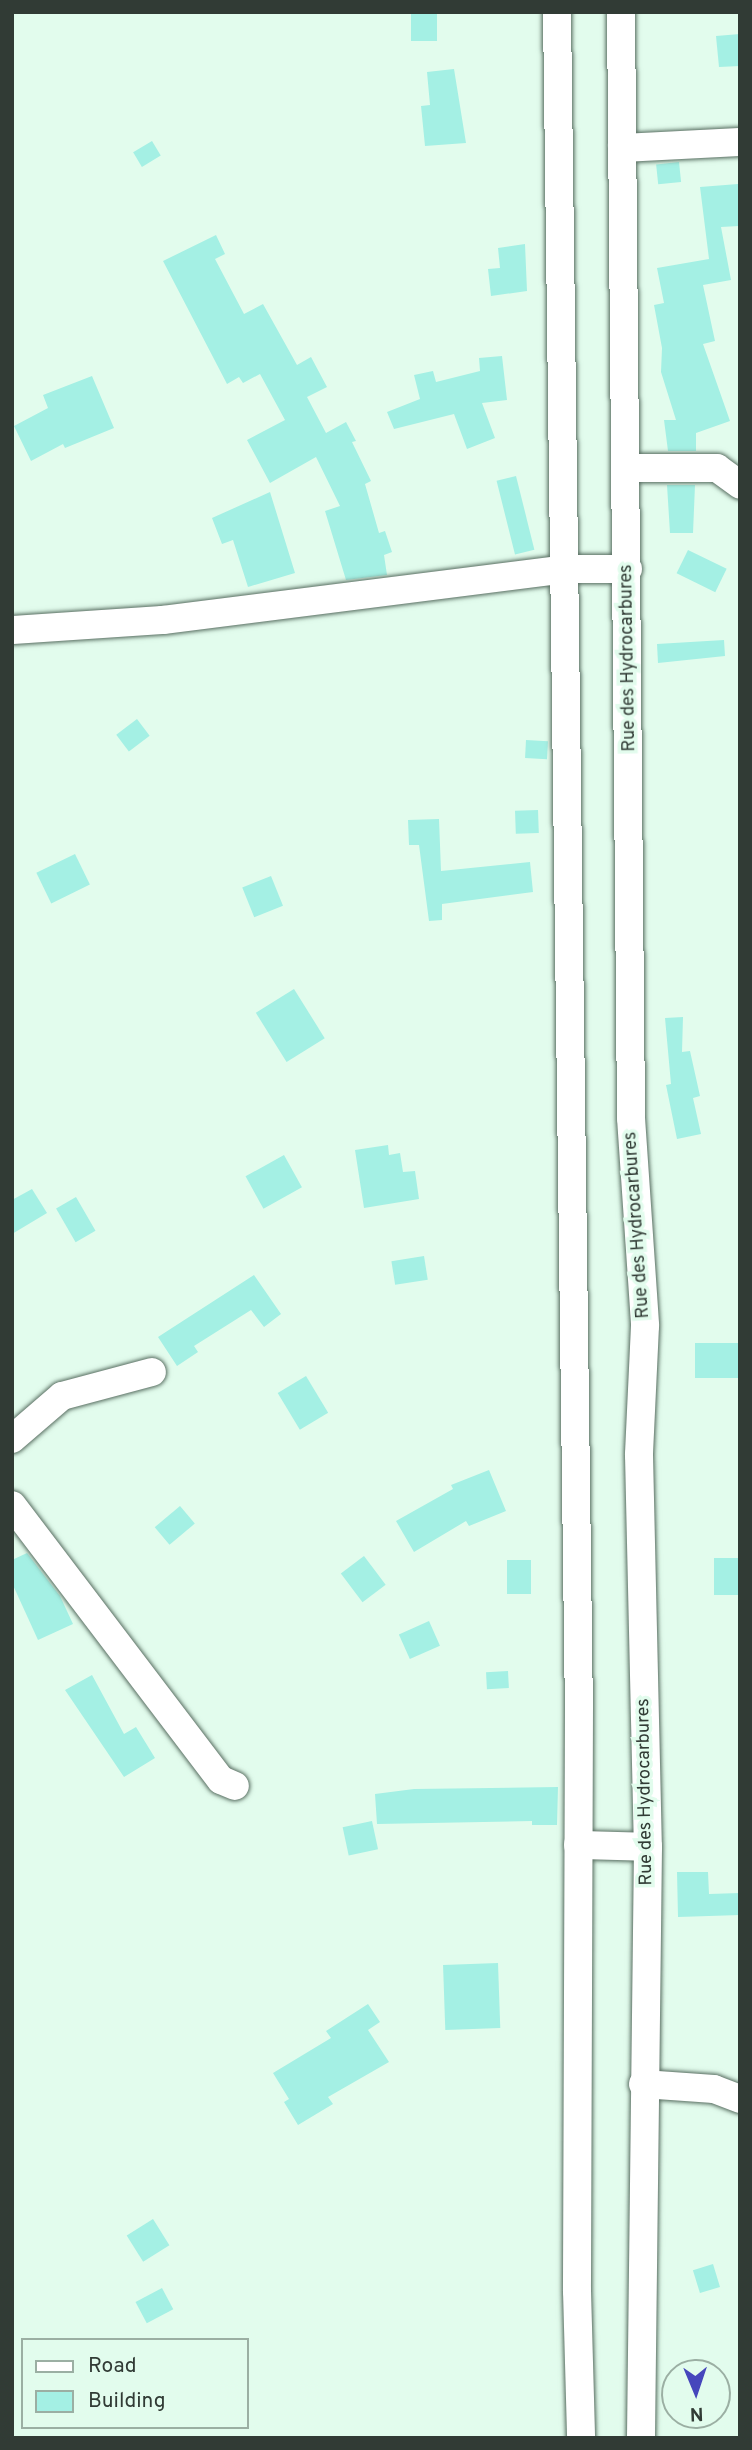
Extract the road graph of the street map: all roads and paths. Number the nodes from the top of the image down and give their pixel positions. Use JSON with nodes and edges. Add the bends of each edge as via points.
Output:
{"nodes":[{"id":1,"x":557,"y":12,"type":"edge"},
{"id":2,"x":621,"y":12,"type":"edge"},
{"id":3,"x":740,"y":142,"type":"edge"},
{"id":4,"x":622,"y":148,"type":"junction"},
{"id":5,"x":626,"y":468,"type":"junction"},
{"id":6,"x":740,"y":485,"type":"edge"},
{"id":7,"x":564,"y":569,"type":"junction"},
{"id":8,"x":628,"y":569,"type":"junction"},
{"id":9,"x":12,"y":630,"type":"edge"},
{"id":10,"x":152,"y":1372,"type":"dead end"},
{"id":11,"x":12,"y":1439,"type":"edge"},
{"id":12,"x":12,"y":1505,"type":"edge"},
{"id":13,"x":235,"y":1786,"type":"dead end"},
{"id":14,"x":578,"y":1845,"type":"junction"},
{"id":15,"x":648,"y":1847,"type":"junction"},
{"id":16,"x":643,"y":2084,"type":"junction"},
{"id":17,"x":740,"y":2099,"type":"edge"},
{"id":18,"x":581,"y":2438,"type":"edge"},
{"id":19,"x":640,"y":2438,"type":"edge"}],
"edges":[{"from":1,"to":7,"type":"street"},
{"from":2,"to":4,"type":"street","name":"Rue des Hydrocarbures"},
{"from":3,"to":4,"type":"street"},
{"from":4,"to":5,"type":"street","name":"Rue des Hydrocarbures"},
{"from":5,"to":6,"type":"street","via":[[717,468]]},
{"from":5,"to":8,"type":"street","name":"Rue des Hydrocarbures"},
{"from":7,"to":8,"type":"street"},
{"from":7,"to":9,"type":"street","via":[[163,620]]},
{"from":7,"to":14,"type":"street"},
{"from":8,"to":15,"type":"street","name":"Rue des Hydrocarbures","via":[[631,1118],[645,1326],[639,1455]]},
{"from":10,"to":11,"type":"street","via":[[62,1396]]},
{"from":12,"to":13,"type":"street","via":[[222,1780]]},
{"from":14,"to":15,"type":"street"},
{"from":14,"to":18,"type":"street"},
{"from":15,"to":16,"type":"street","name":"Rue des Hydrocarbures"},
{"from":16,"to":17,"type":"street","via":[[714,2089]]},
{"from":16,"to":19,"type":"street","name":"Rue des Hydrocarbures"}]}
